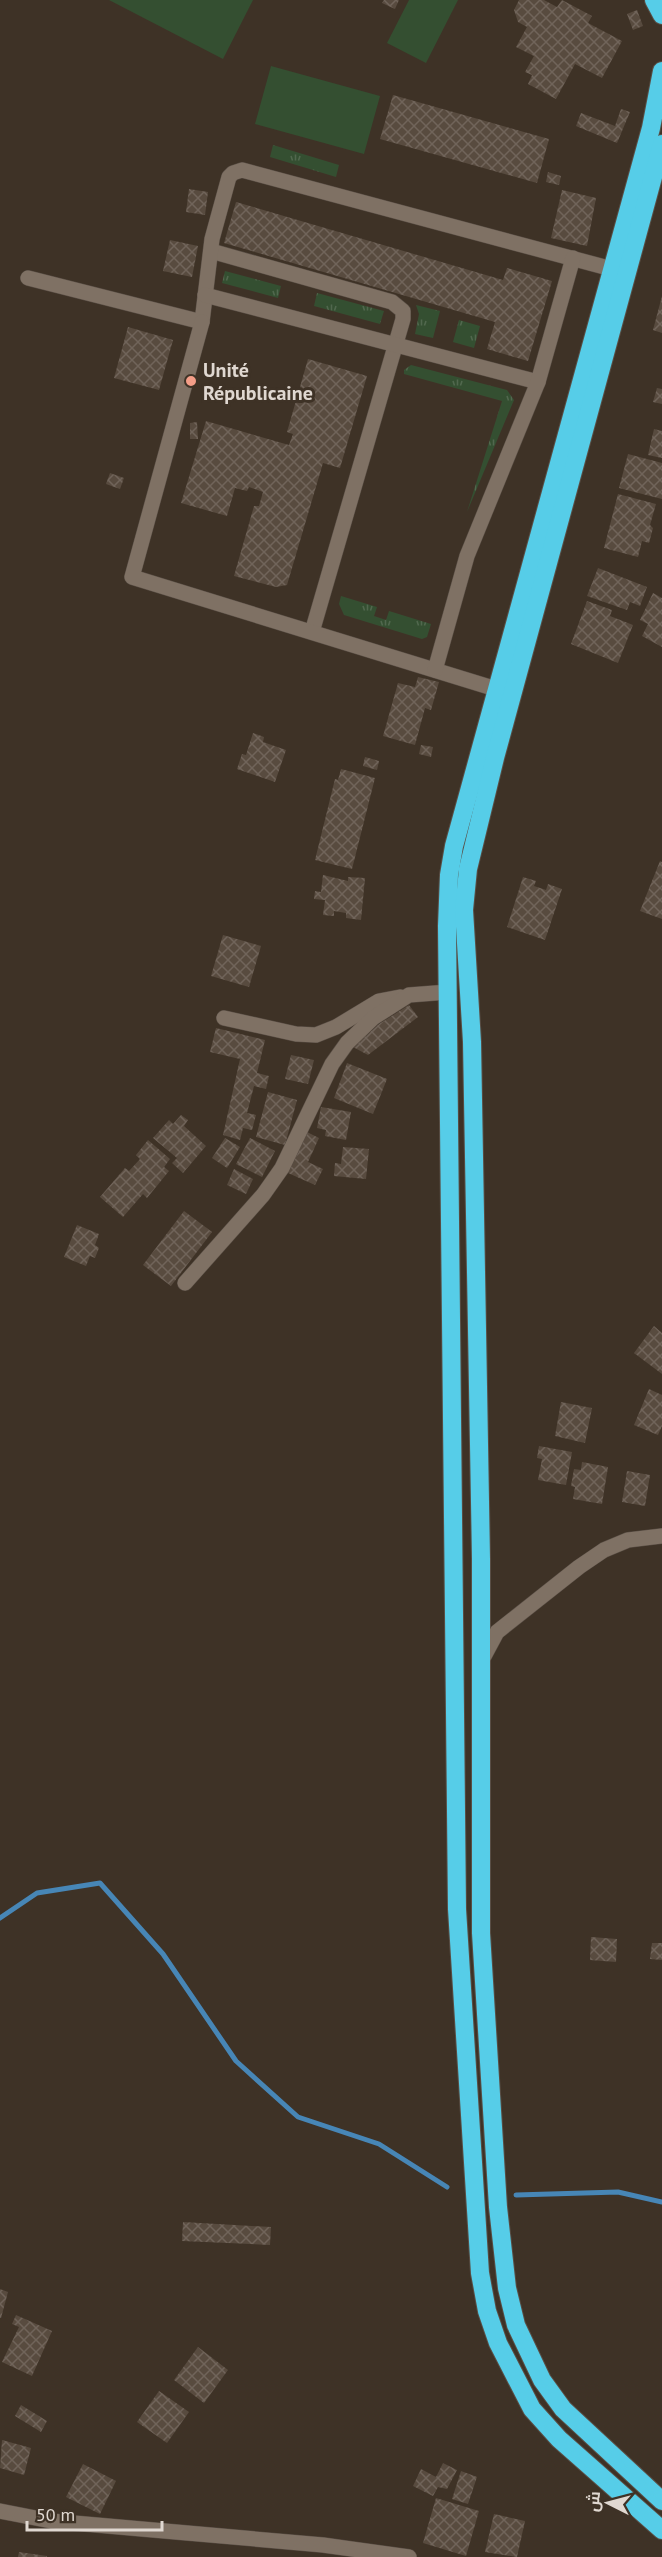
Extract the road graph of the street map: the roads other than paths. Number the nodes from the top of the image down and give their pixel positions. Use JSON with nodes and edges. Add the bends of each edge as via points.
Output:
{"nodes":[{"id":1,"x":654,"y":0,"type":"edge"},
{"id":2,"x":662,"y":15,"type":"edge"},
{"id":3,"x":662,"y":71,"type":"edge"},
{"id":4,"x":662,"y":144,"type":"edge"},
{"id":5,"x":210,"y":251,"type":"junction"},
{"id":6,"x":573,"y":258,"type":"junction"},
{"id":7,"x":612,"y":269,"type":"junction"},
{"id":8,"x":28,"y":278,"type":"dead end"},
{"id":9,"x":205,"y":295,"type":"junction"},
{"id":10,"x":202,"y":322,"type":"junction"},
{"id":11,"x":395,"y":345,"type":"junction"},
{"id":12,"x":538,"y":382,"type":"junction"},
{"id":13,"x":312,"y":632,"type":"junction"},
{"id":14,"x":435,"y":670,"type":"junction"},
{"id":15,"x":496,"y":689,"type":"junction"},
{"id":16,"x":447,"y":992,"type":"junction"},
{"id":17,"x":409,"y":995,"type":"junction"},
{"id":18,"x":224,"y":1018,"type":"dead end"},
{"id":19,"x":185,"y":1283,"type":"dead end"},
{"id":20,"x":662,"y":1536,"type":"edge"},
{"id":21,"x":482,"y":1598,"type":"junction"},
{"id":22,"x":505,"y":1624,"type":"junction"},
{"id":23,"x":482,"y":1661,"type":"junction"},
{"id":24,"x":662,"y":2501,"type":"edge"},
{"id":25,"x":0,"y":2511,"type":"edge"},
{"id":26,"x":662,"y":2530,"type":"edge"},
{"id":27,"x":409,"y":2557,"type":"edge"}],
"edges":[{"from":1,"to":2,"type":"highway"},
{"from":3,"to":7,"type":"highway","via":[[651,128]]},
{"from":4,"to":21,"type":"highway","via":[[468,868],[464,910],[472,1042]]},
{"from":5,"to":6,"type":"street","via":[[229,177],[242,170]]},
{"from":5,"to":9,"type":"street"},
{"from":5,"to":11,"type":"street","via":[[399,306],[403,319]]},
{"from":6,"to":7,"type":"street"},
{"from":6,"to":12,"type":"street"},
{"from":7,"to":15,"type":"highway"},
{"from":8,"to":10,"type":"street"},
{"from":9,"to":10,"type":"street"},
{"from":9,"to":11,"type":"street"},
{"from":10,"to":13,"type":"street","via":[[132,577]]},
{"from":11,"to":12,"type":"street"},
{"from":11,"to":13,"type":"street"},
{"from":12,"to":14,"type":"street","via":[[467,556]]},
{"from":13,"to":14,"type":"street"},
{"from":14,"to":15,"type":"street"},
{"from":15,"to":16,"type":"highway","via":[[453,846]]},
{"from":16,"to":17,"type":"street"},
{"from":16,"to":26,"type":"highway","via":[[457,1909],[480,2273],[498,2343],[532,2409],[558,2439]]},
{"from":17,"to":18,"type":"street","via":[[380,1001],[316,1035]]},
{"from":17,"to":19,"type":"street","via":[[373,1018],[346,1043],[282,1168]]},
{"from":20,"to":22,"type":"street","via":[[641,1536],[604,1550]]},
{"from":21,"to":22,"type":"street","via":[[493,1620]]},
{"from":21,"to":23,"type":"highway"},
{"from":22,"to":23,"type":"street","via":[[492,1638]]},
{"from":23,"to":24,"type":"highway","via":[[482,1933],[498,2207],[507,2288],[516,2325],[542,2380],[563,2409]]},
{"from":25,"to":27,"type":"street","via":[[51,2521],[323,2545]]}]}
